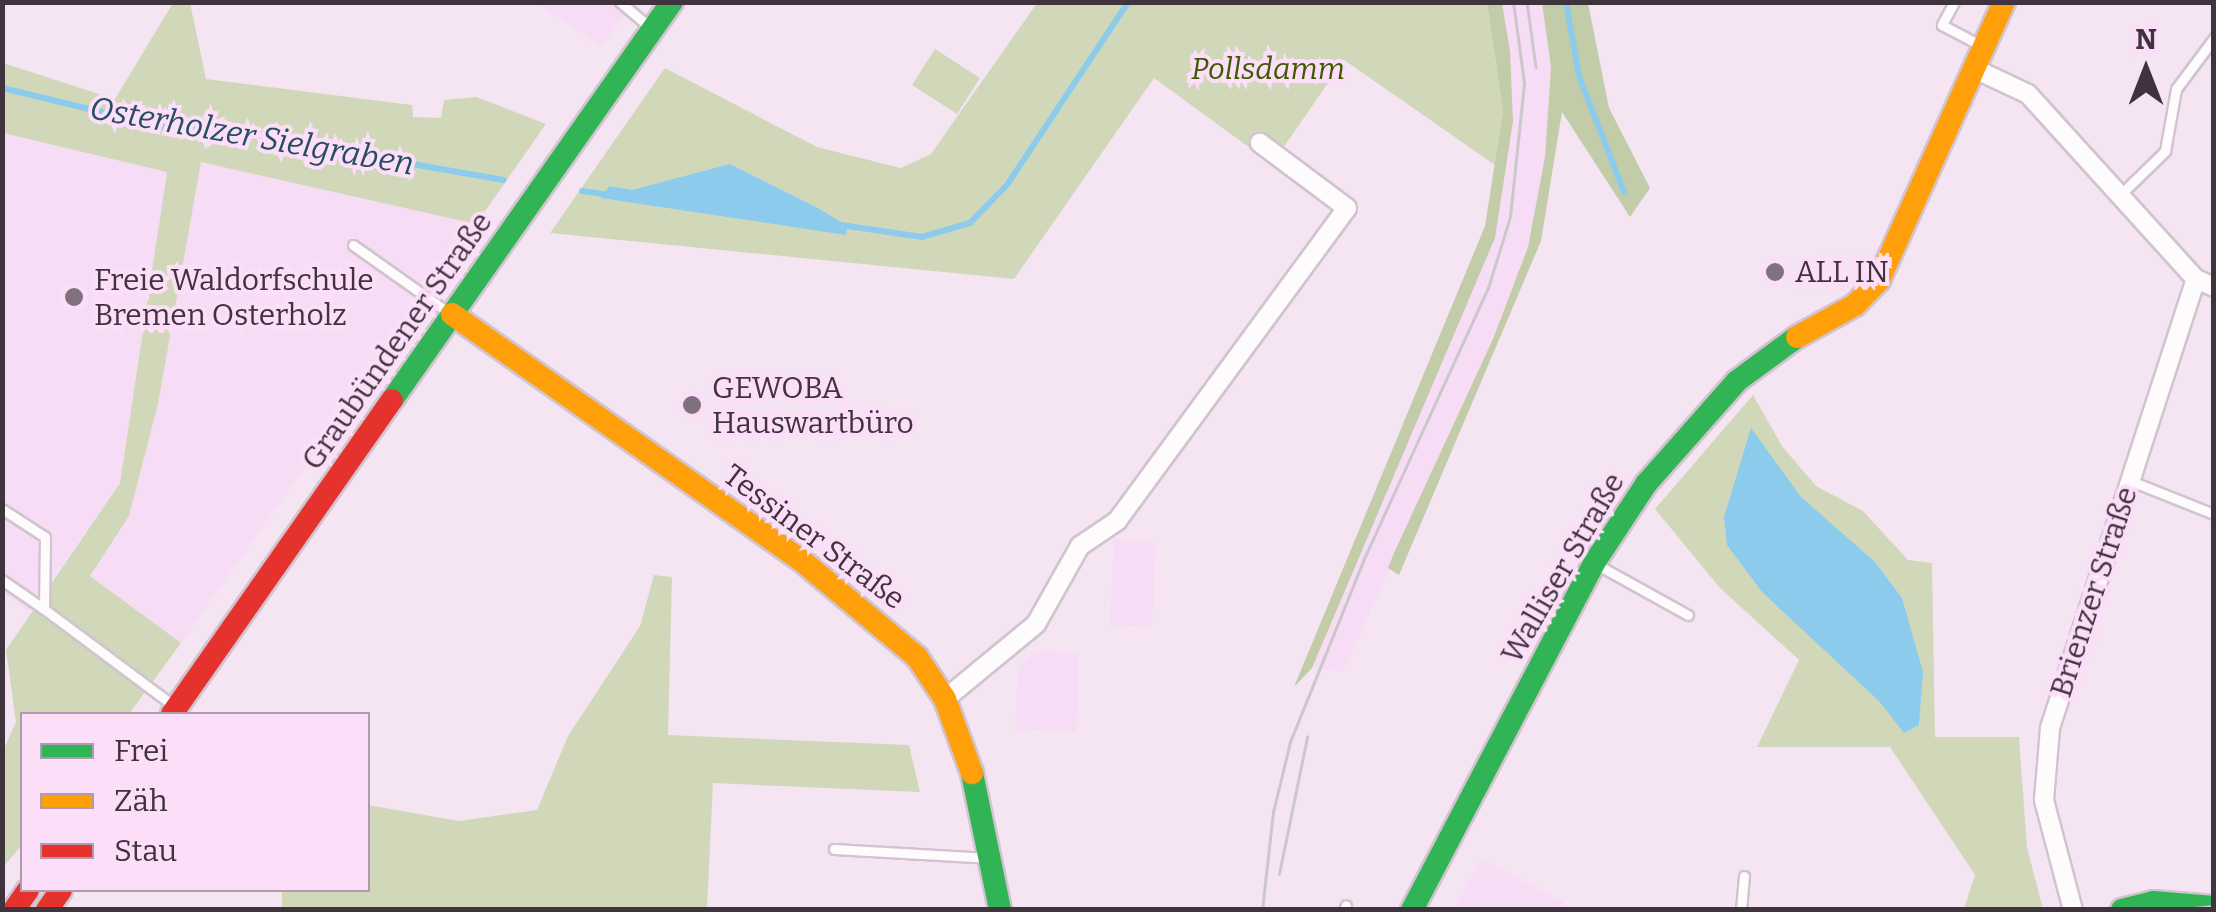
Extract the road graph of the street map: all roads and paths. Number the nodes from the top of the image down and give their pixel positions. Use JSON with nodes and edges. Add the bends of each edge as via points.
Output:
{"nodes":[{"id":1,"x":620,"y":2,"type":"edge"},
{"id":2,"x":672,"y":2,"type":"edge"},
{"id":3,"x":1954,"y":2,"type":"edge"},
{"id":4,"x":2004,"y":2,"type":"edge"},
{"id":5,"x":1942,"y":26,"type":"junction"},
{"id":6,"x":654,"y":30,"type":"junction"},
{"id":7,"x":1936,"y":38,"type":"dead end"},
{"id":8,"x":2214,"y":38,"type":"edge"},
{"id":9,"x":1980,"y":58,"type":"junction"},
{"id":10,"x":1260,"y":143,"type":"dead end"},
{"id":11,"x":2119,"y":196,"type":"junction"},
{"id":12,"x":353,"y":245,"type":"dead end"},
{"id":13,"x":2205,"y":283,"type":"edge"},
{"id":14,"x":452,"y":314,"type":"junction"},
{"id":15,"x":2131,"y":482,"type":"junction"},
{"id":16,"x":2,"y":510,"type":"edge"},
{"id":17,"x":2214,"y":514,"type":"edge"},
{"id":18,"x":1594,"y":563,"type":"junction"},
{"id":19,"x":2,"y":580,"type":"edge"},
{"id":20,"x":44,"y":609,"type":"junction"},
{"id":21,"x":1688,"y":615,"type":"dead end"},
{"id":22,"x":945,"y":699,"type":"junction"},
{"id":23,"x":174,"y":711,"type":"edge"},
{"id":24,"x":834,"y":849,"type":"dead end"},
{"id":25,"x":991,"y":858,"type":"junction"},
{"id":26,"x":1744,"y":876,"type":"dead end"},
{"id":27,"x":2214,"y":907,"type":"edge"},
{"id":28,"x":1000,"y":910,"type":"edge"},
{"id":29,"x":1412,"y":910,"type":"edge"},
{"id":30,"x":1740,"y":910,"type":"edge"},
{"id":31,"x":2072,"y":910,"type":"edge"},
{"id":32,"x":2122,"y":910,"type":"edge"}],
"edges":[{"from":1,"to":6,"type":"lane"},
{"from":2,"to":6,"type":"street","name":"Graubündener Straße"},
{"from":3,"to":5,"type":"lane"},
{"from":4,"to":9,"type":"street","name":"Walliser Straße"},
{"from":5,"to":7,"type":"lane"},
{"from":5,"to":9,"type":"lane"},
{"from":6,"to":14,"type":"street","name":"Graubündener Straße"},
{"from":8,"to":11,"type":"lane","via":[[2176,88],[2165,152]]},
{"from":9,"to":11,"type":"street","via":[[2028,94]]},
{"from":9,"to":18,"type":"street","name":"Walliser Straße","via":[[1879,280],[1855,305],[1776,348],[1737,381],[1646,484]]},
{"from":10,"to":22,"type":"street","via":[[1346,208],[1117,521],[1080,546],[1036,624]]},
{"from":11,"to":13,"type":"street"},
{"from":12,"to":14,"type":"lane"},
{"from":13,"to":15,"type":"street","name":"Brienzer Straße"},
{"from":14,"to":22,"type":"street","name":"Tessiner Straße","via":[[840,589],[917,657]]},
{"from":14,"to":23,"type":"street","name":"Graubündener Straße"},
{"from":15,"to":17,"type":"lane"},
{"from":15,"to":31,"type":"street","name":"Brienzer Straße","via":[[2050,728],[2044,800]]},
{"from":16,"to":20,"type":"lane","via":[[45,537]]},
{"from":18,"to":21,"type":"lane"},
{"from":18,"to":29,"type":"street","name":"Walliser Straße"},
{"from":19,"to":20,"type":"lane"},
{"from":20,"to":23,"type":"lane"},
{"from":22,"to":25,"type":"street","name":"Tessiner Straße","via":[[976,784]]},
{"from":24,"to":25,"type":"lane"},
{"from":25,"to":28,"type":"street","name":"Tessiner Straße"},
{"from":26,"to":30,"type":"lane"},
{"from":27,"to":32,"type":"street","via":[[2153,902]]}]}
